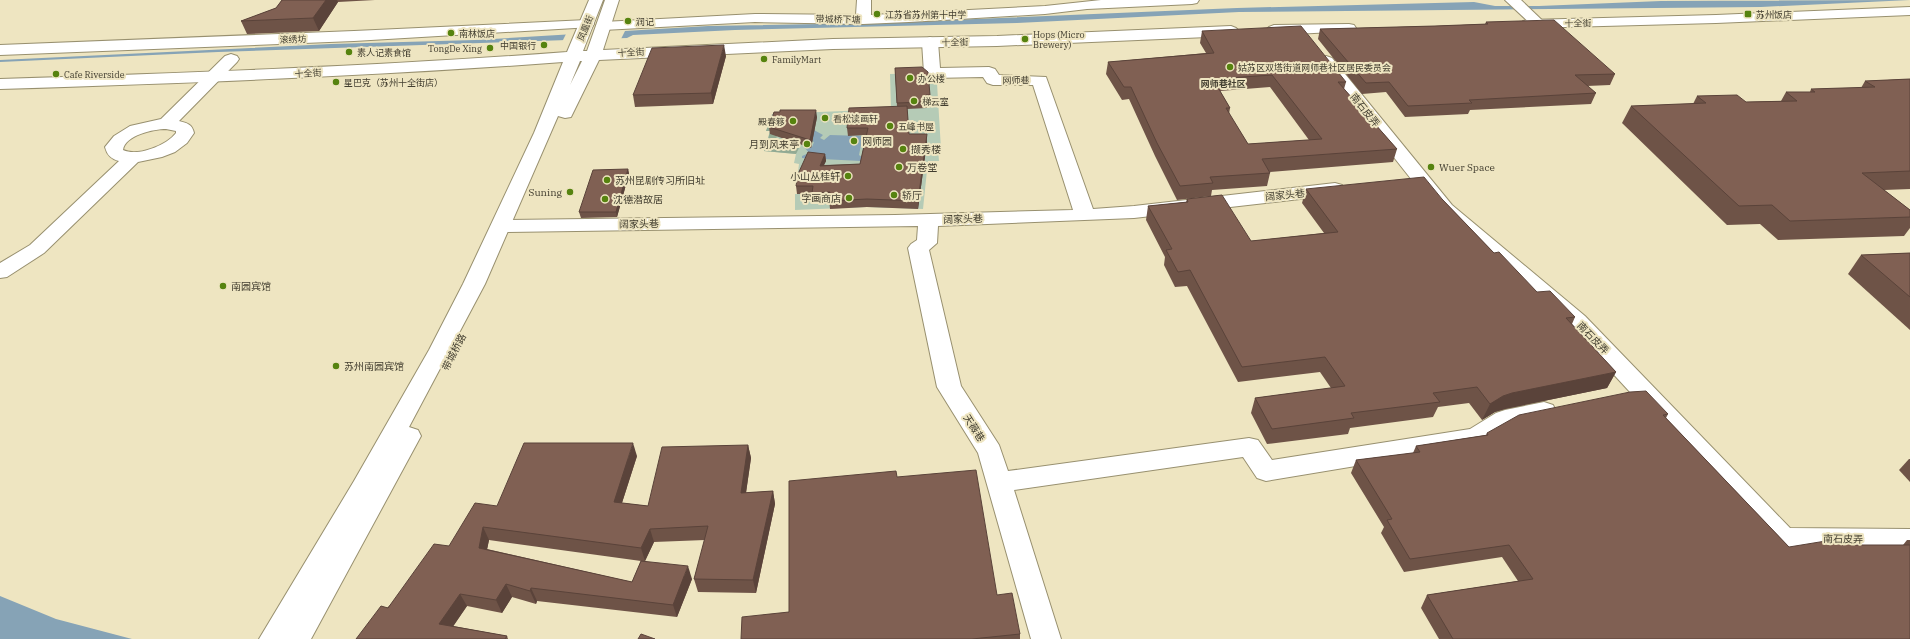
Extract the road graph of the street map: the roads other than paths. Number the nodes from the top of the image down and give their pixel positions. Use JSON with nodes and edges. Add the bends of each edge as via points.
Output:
{"nodes":[{"id":1,"x":596,"y":0,"type":"edge"},
{"id":2,"x":612,"y":0,"type":"edge"},
{"id":3,"x":864,"y":0,"type":"edge"},
{"id":4,"x":1192,"y":0,"type":"edge"},
{"id":5,"x":1518,"y":5,"type":"edge"},
{"id":6,"x":1910,"y":11,"type":"edge"},
{"id":7,"x":863,"y":20,"type":"junction"},
{"id":8,"x":587,"y":24,"type":"junction"},
{"id":9,"x":1515,"y":24,"type":"edge"},
{"id":10,"x":1539,"y":24,"type":"junction"},
{"id":11,"x":603,"y":26,"type":"junction"},
{"id":12,"x":1364,"y":28,"type":"edge"},
{"id":13,"x":1300,"y":29,"type":"junction"},
{"id":14,"x":1247,"y":31,"type":"edge"},
{"id":15,"x":1262,"y":31,"type":"edge"},
{"id":16,"x":930,"y":42,"type":"junction"},
{"id":17,"x":0,"y":50,"type":"edge"},
{"id":18,"x":585,"y":51,"type":"junction"},
{"id":19,"x":231,"y":59,"type":"dead end"},
{"id":20,"x":212,"y":77,"type":"junction"},
{"id":21,"x":0,"y":84,"type":"edge"},
{"id":22,"x":166,"y":124,"type":"junction"},
{"id":23,"x":133,"y":157,"type":"junction"},
{"id":24,"x":1422,"y":179,"type":"junction"},
{"id":25,"x":1399,"y":182,"type":"edge"},
{"id":26,"x":1353,"y":187,"type":"edge"},
{"id":27,"x":1085,"y":215,"type":"junction"},
{"id":28,"x":928,"y":220,"type":"junction"},
{"id":29,"x":509,"y":226,"type":"junction"},
{"id":30,"x":0,"y":272,"type":"edge"},
{"id":31,"x":1567,"y":407,"type":"edge"},
{"id":32,"x":999,"y":482,"type":"junction"},
{"id":33,"x":1910,"y":540,"type":"edge"},
{"id":34,"x":319,"y":579,"type":"junction"},
{"id":35,"x":274,"y":639,"type":"edge"},
{"id":36,"x":295,"y":639,"type":"edge"},
{"id":37,"x":1046,"y":639,"type":"edge"}],
"edges":[{"from":1,"to":8,"type":"street","name":"凤凰街"},
{"from":2,"to":11,"type":"street","name":"凤凰街"},
{"from":3,"to":7,"type":"street"},
{"from":4,"to":7,"type":"street","name":"带城桥下塘"},
{"from":5,"to":10,"type":"street"},
{"from":6,"to":10,"type":"street","name":"十全街"},
{"from":7,"to":11,"type":"street","name":"带城桥下塘","via":[[755,18]]},
{"from":8,"to":17,"type":"street","name":"滚绣坊"},
{"from":8,"to":18,"type":"street","name":"凤凰街"},
{"from":9,"to":10,"type":"street","name":"十全街"},
{"from":11,"to":18,"type":"street","name":"凤凰街"},
{"from":12,"to":13,"type":"street"},
{"from":13,"to":15,"type":"street"},
{"from":13,"to":24,"type":"street","name":"南石皮弄"},
{"from":14,"to":16,"type":"street","name":"十全街"},
{"from":16,"to":18,"type":"street","name":"十全街"},
{"from":16,"to":27,"type":"street","name":"网师巷","via":[[932,73],[989,72],[993,80],[1040,80]]},
{"from":18,"to":20,"type":"street","name":"十全街","via":[[448,66]]},
{"from":18,"to":29,"type":"street","name":"带城桥路","via":[[543,133]]},
{"from":19,"to":20,"type":"street"},
{"from":20,"to":21,"type":"street","name":"十全街"},
{"from":20,"to":22,"type":"street"},
{"from":22,"to":23,"type":"street","via":[[140,129],[118,140],[114,147],[115,152],[121,156]]},
{"from":22,"to":23,"type":"street","via":[[184,128],[186,133],[182,139],[161,151]]},
{"from":23,"to":30,"type":"street","via":[[37,249]]},
{"from":24,"to":25,"type":"street"},
{"from":24,"to":33,"type":"street","name":"南石皮弄","via":[[1445,209],[1577,321],[1632,393],[1783,538]]},
{"from":26,"to":27,"type":"street","name":"阔家头巷","via":[[1134,212]]},
{"from":27,"to":28,"type":"street","name":"阔家头巷"},
{"from":28,"to":29,"type":"street","name":"阔家头巷"},
{"from":28,"to":32,"type":"street","name":"天薇巷","via":[[927,243],[918,248],[949,387],[990,452]]},
{"from":29,"to":34,"type":"street","name":"带城桥路","via":[[363,488]]},
{"from":31,"to":32,"type":"street","via":[[1505,419],[1476,437],[1266,471],[1249,446]]},
{"from":32,"to":37,"type":"street","name":"天薇巷"},
{"from":34,"to":35,"type":"street","name":"带城桥路"},
{"from":34,"to":36,"type":"street","name":"带城桥路"}]}
